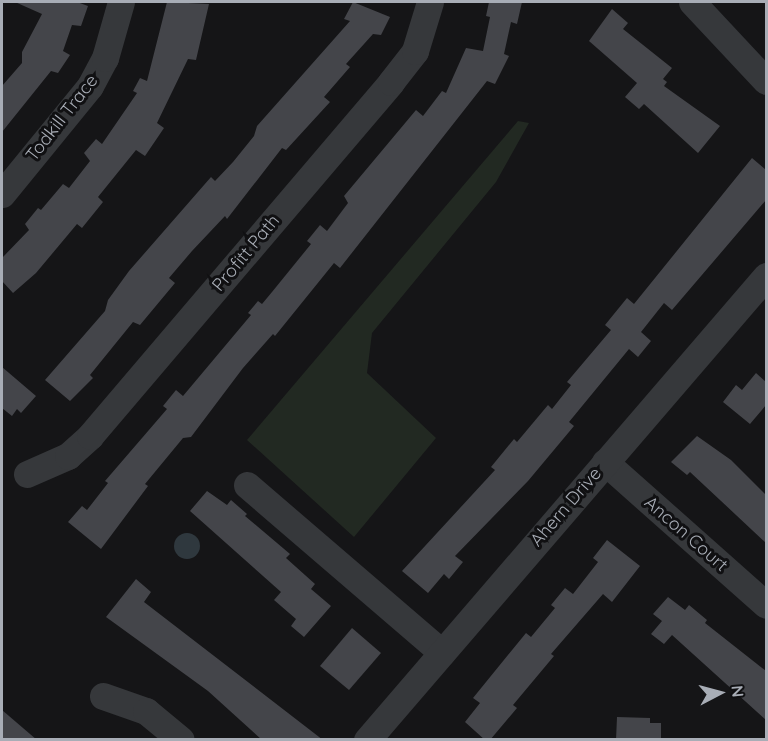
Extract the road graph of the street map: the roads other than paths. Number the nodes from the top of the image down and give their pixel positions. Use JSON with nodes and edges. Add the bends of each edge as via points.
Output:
{"nodes":[{"id":1,"x":121,"y":2,"type":"edge"},
{"id":2,"x":430,"y":2,"type":"edge"},
{"id":3,"x":692,"y":2,"type":"edge"},
{"id":4,"x":766,"y":81,"type":"edge"},
{"id":5,"x":2,"y":194,"type":"edge"},
{"id":6,"x":766,"y":276,"type":"edge"},
{"id":7,"x":605,"y":462,"type":"junction"},
{"id":8,"x":27,"y":474,"type":"dead end"},
{"id":9,"x":247,"y":485,"type":"dead end"},
{"id":10,"x":766,"y":605,"type":"edge"},
{"id":11,"x":442,"y":653,"type":"junction"},
{"id":12,"x":103,"y":696,"type":"dead end"},
{"id":13,"x":182,"y":740,"type":"edge"},
{"id":14,"x":367,"y":740,"type":"edge"}],
"edges":[{"from":1,"to":5,"type":"street","name":"Todkill Trace","via":[[105,58],[90,86]]},
{"from":2,"to":8,"type":"street","name":"Profitt Path","via":[[415,51],[391,82],[98,427],[68,456]]},
{"from":3,"to":4,"type":"street"},
{"from":6,"to":7,"type":"street","name":"Ahern Drive"},
{"from":7,"to":10,"type":"street","name":"Ancon Court"},
{"from":7,"to":11,"type":"street","name":"Ahern Drive"},
{"from":9,"to":11,"type":"street"},
{"from":11,"to":14,"type":"street","name":"Ahern Drive"},
{"from":12,"to":13,"type":"street","via":[[146,711]]}]}
